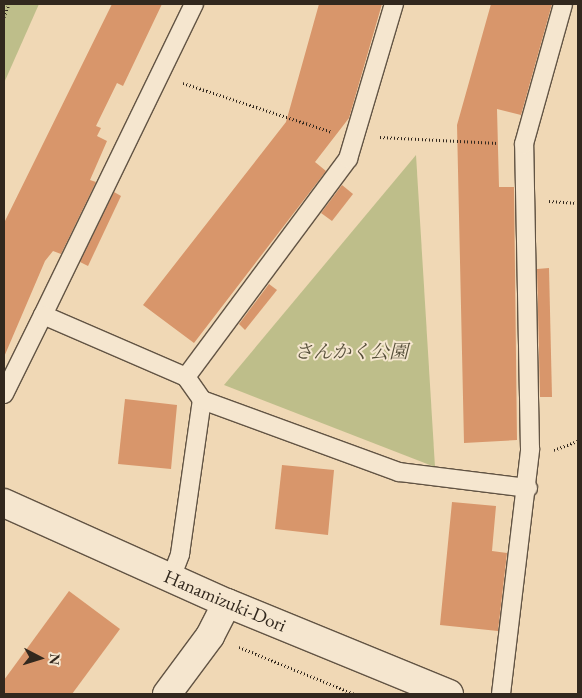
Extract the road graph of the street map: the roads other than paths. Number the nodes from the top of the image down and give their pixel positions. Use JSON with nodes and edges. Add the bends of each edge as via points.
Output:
{"nodes":[{"id":1,"x":194,"y":4,"type":"edge"},
{"id":2,"x":394,"y":4,"type":"edge"},
{"id":3,"x":563,"y":4,"type":"edge"},
{"id":4,"x":42,"y":316,"type":"junction"},
{"id":5,"x":186,"y":377,"type":"junction"},
{"id":6,"x":4,"y":394,"type":"edge"},
{"id":7,"x":202,"y":400,"type":"junction"},
{"id":8,"x":528,"y":488,"type":"junction"},
{"id":9,"x":4,"y":503,"type":"edge"},
{"id":10,"x":171,"y":578,"type":"junction"},
{"id":11,"x":227,"y":603,"type":"junction"},
{"id":12,"x":167,"y":694,"type":"edge"},
{"id":13,"x":449,"y":694,"type":"edge"},
{"id":14,"x":501,"y":694,"type":"edge"}],
"edges":[{"from":1,"to":4,"type":"lane"},
{"from":2,"to":5,"type":"lane","via":[[348,159]]},
{"from":3,"to":8,"type":"lane","via":[[524,144]]},
{"from":4,"to":5,"type":"lane"},
{"from":4,"to":6,"type":"lane"},
{"from":5,"to":7,"type":"lane"},
{"from":7,"to":8,"type":"lane","via":[[399,472]]},
{"from":7,"to":10,"type":"lane","via":[[180,554]]},
{"from":8,"to":14,"type":"lane"},
{"from":9,"to":10,"type":"street","name":"Hanamizuki-Dori"},
{"from":10,"to":11,"type":"street","name":"Hanamizuki-Dori"},
{"from":11,"to":12,"type":"street","via":[[210,636]]},
{"from":11,"to":13,"type":"street","name":"Hanamizuki-Dori"}]}
